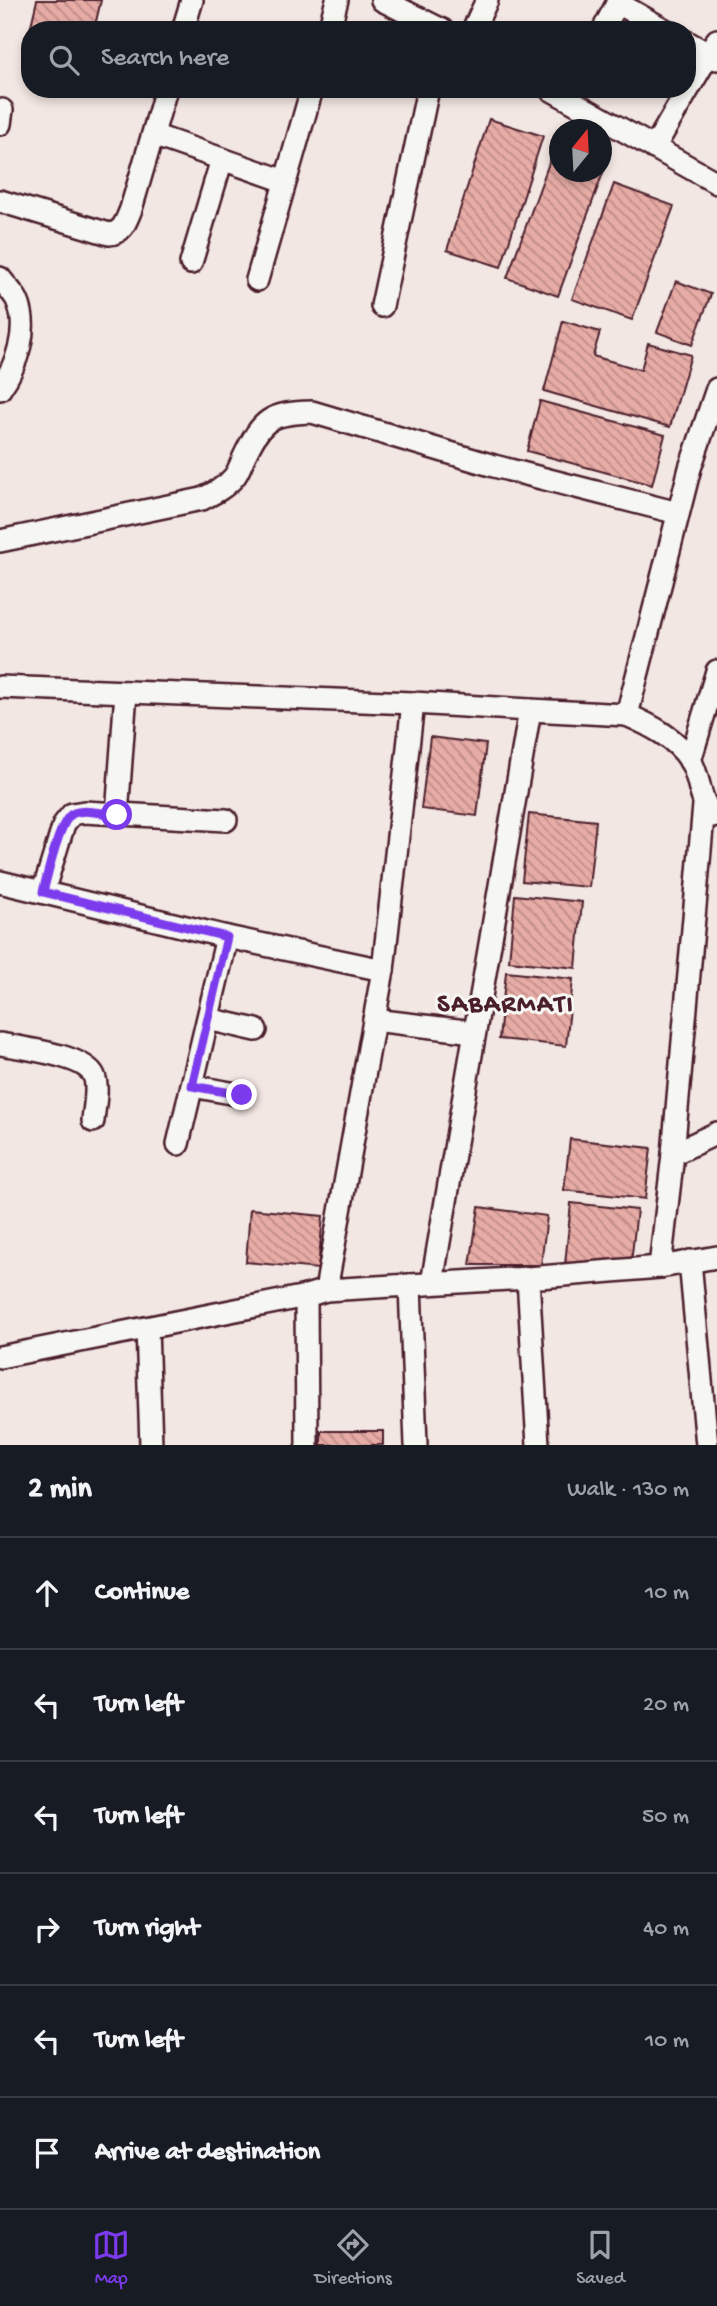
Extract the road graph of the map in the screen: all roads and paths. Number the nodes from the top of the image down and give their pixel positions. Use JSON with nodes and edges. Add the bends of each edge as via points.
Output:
{"nodes":[{"id":1,"x":192,"y":0,"type":"edge"},
{"id":2,"x":338,"y":0,"type":"edge"},
{"id":3,"x":382,"y":0,"type":"edge"},
{"id":4,"x":487,"y":0,"type":"edge"},
{"id":5,"x":619,"y":1,"type":"edge"},
{"id":6,"x":186,"y":21,"type":"edge"},
{"id":7,"x":332,"y":21,"type":"edge"},
{"id":8,"x":425,"y":21,"type":"edge"},
{"id":9,"x":477,"y":21,"type":"edge"},
{"id":10,"x":608,"y":21,"type":"edge"},
{"id":11,"x":651,"y":21,"type":"edge"},
{"id":12,"x":696,"y":45,"type":"edge"},
{"id":13,"x":714,"y":51,"type":"edge"},
{"id":14,"x":696,"y":80,"type":"edge"},
{"id":15,"x":163,"y":98,"type":"edge"},
{"id":16,"x":309,"y":98,"type":"edge"},
{"id":17,"x":426,"y":98,"type":"edge"},
{"id":18,"x":571,"y":98,"type":"edge"},
{"id":19,"x":685,"y":98,"type":"edge"},
{"id":20,"x":153,"y":135,"type":"junction"},
{"id":21,"x":654,"y":148,"type":"junction"},
{"id":22,"x":222,"y":159,"type":"junction"},
{"id":23,"x":285,"y":181,"type":"junction"},
{"id":24,"x":717,"y":183,"type":"edge"},
{"id":25,"x":0,"y":201,"type":"edge"},
{"id":26,"x":191,"y":263,"type":"dead end"},
{"id":27,"x":0,"y":278,"type":"edge"},
{"id":28,"x":257,"y":280,"type":"dead end"},
{"id":29,"x":382,"y":306,"type":"dead end"},
{"id":30,"x":0,"y":389,"type":"edge"},
{"id":31,"x":717,"y":389,"type":"edge"},
{"id":32,"x":678,"y":513,"type":"junction"},
{"id":33,"x":0,"y":541,"type":"edge"},
{"id":34,"x":717,"y":671,"type":"edge"},
{"id":35,"x":0,"y":687,"type":"edge"},
{"id":36,"x":126,"y":692,"type":"junction"},
{"id":37,"x":413,"y":703,"type":"junction"},
{"id":38,"x":530,"y":710,"type":"junction"},
{"id":39,"x":627,"y":715,"type":"junction"},
{"id":40,"x":690,"y":761,"type":"junction"},
{"id":41,"x":710,"y":813,"type":"edge"},
{"id":42,"x":117,"y":815,"type":"junction"},
{"id":43,"x":226,"y":820,"type":"dead end"},
{"id":44,"x":0,"y":882,"type":"edge"},
{"id":45,"x":43,"y":892,"type":"junction"},
{"id":46,"x":227,"y":937,"type":"junction"},
{"id":47,"x":383,"y":970,"type":"junction"},
{"id":48,"x":208,"y":1019,"type":"junction"},
{"id":49,"x":374,"y":1020,"type":"junction"},
{"id":50,"x":256,"y":1030,"type":"dead end"},
{"id":51,"x":474,"y":1032,"type":"junction"},
{"id":52,"x":0,"y":1044,"type":"edge"},
{"id":53,"x":192,"y":1086,"type":"junction"},
{"id":54,"x":242,"y":1095,"type":"dead end"},
{"id":55,"x":93,"y":1121,"type":"dead end"},
{"id":56,"x":717,"y":1133,"type":"edge"},
{"id":57,"x":178,"y":1144,"type":"dead end"},
{"id":58,"x":673,"y":1154,"type":"junction"},
{"id":59,"x":717,"y":1257,"type":"edge"},
{"id":60,"x":690,"y":1261,"type":"junction"},
{"id":61,"x":660,"y":1267,"type":"junction"},
{"id":62,"x":528,"y":1278,"type":"junction"},
{"id":63,"x":432,"y":1283,"type":"junction"},
{"id":64,"x":410,"y":1285,"type":"junction"},
{"id":65,"x":316,"y":1293,"type":"junction"},
{"id":66,"x":147,"y":1328,"type":"junction"},
{"id":67,"x":0,"y":1357,"type":"edge"},
{"id":68,"x":151,"y":1445,"type":"edge"},
{"id":69,"x":307,"y":1445,"type":"edge"},
{"id":70,"x":416,"y":1445,"type":"edge"},
{"id":71,"x":538,"y":1445,"type":"edge"},
{"id":72,"x":707,"y":1445,"type":"edge"}],
"edges":[{"from":1,"to":6,"type":"street"},
{"from":2,"to":7,"type":"street"},
{"from":3,"to":8,"type":"street"},
{"from":4,"to":9,"type":"street"},
{"from":5,"to":10,"type":"street"},
{"from":5,"to":11,"type":"street"},
{"from":12,"to":13,"type":"street"},
{"from":13,"to":14,"type":"street"},
{"from":15,"to":20,"type":"street"},
{"from":16,"to":23,"type":"street"},
{"from":17,"to":29,"type":"street"},
{"from":18,"to":21,"type":"street"},
{"from":19,"to":21,"type":"street"},
{"from":20,"to":22,"type":"street"},
{"from":20,"to":25,"type":"street","via":[[131,209],[115,234]]},
{"from":21,"to":24,"type":"street"},
{"from":22,"to":23,"type":"street"},
{"from":22,"to":26,"type":"street"},
{"from":23,"to":28,"type":"street"},
{"from":27,"to":30,"type":"street","via":[[17,299],[22,320],[22,339]]},
{"from":31,"to":32,"type":"street"},
{"from":32,"to":33,"type":"street","via":[[494,466],[312,412],[290,412],[257,429],[235,476],[202,499]]},
{"from":32,"to":39,"type":"street"},
{"from":34,"to":40,"type":"street"},
{"from":35,"to":36,"type":"street"},
{"from":36,"to":37,"type":"street"},
{"from":36,"to":42,"type":"street"},
{"from":37,"to":38,"type":"street"},
{"from":37,"to":47,"type":"street"},
{"from":38,"to":39,"type":"street"},
{"from":38,"to":51,"type":"street"},
{"from":39,"to":40,"type":"street","via":[[652,726]]},
{"from":40,"to":41,"type":"street"},
{"from":41,"to":58,"type":"street"},
{"from":42,"to":43,"type":"street"},
{"from":42,"to":45,"type":"street","via":[[72,814],[64,824]]},
{"from":44,"to":45,"type":"street"},
{"from":45,"to":46,"type":"street"},
{"from":46,"to":47,"type":"street"},
{"from":46,"to":48,"type":"street"},
{"from":47,"to":49,"type":"street"},
{"from":48,"to":50,"type":"street"},
{"from":48,"to":53,"type":"street"},
{"from":49,"to":51,"type":"street"},
{"from":49,"to":65,"type":"street"},
{"from":51,"to":63,"type":"street"},
{"from":52,"to":55,"type":"street","via":[[68,1058],[92,1072],[96,1079]]},
{"from":53,"to":54,"type":"street"},
{"from":53,"to":57,"type":"street"},
{"from":56,"to":58,"type":"street"},
{"from":58,"to":61,"type":"street"},
{"from":59,"to":60,"type":"street"},
{"from":60,"to":61,"type":"street"},
{"from":60,"to":72,"type":"street"},
{"from":61,"to":62,"type":"street"},
{"from":62,"to":63,"type":"street"},
{"from":62,"to":71,"type":"street"},
{"from":63,"to":64,"type":"street"},
{"from":64,"to":65,"type":"street"},
{"from":64,"to":70,"type":"street"},
{"from":65,"to":66,"type":"street"},
{"from":65,"to":69,"type":"street"},
{"from":66,"to":67,"type":"street"},
{"from":66,"to":68,"type":"street"}]}
